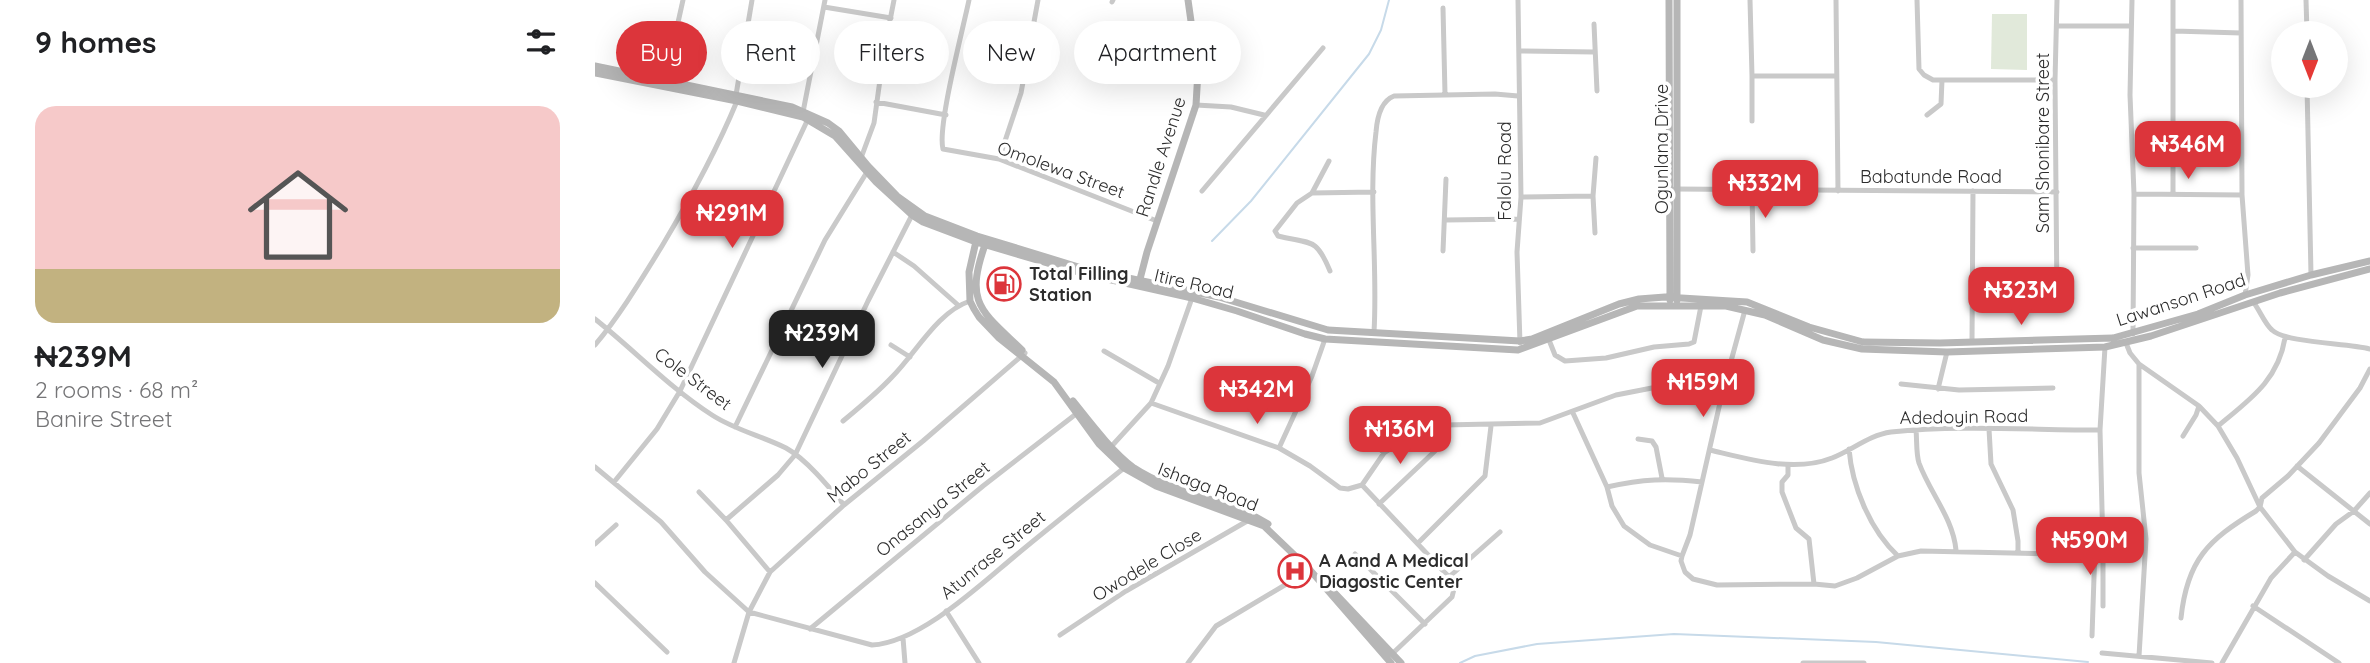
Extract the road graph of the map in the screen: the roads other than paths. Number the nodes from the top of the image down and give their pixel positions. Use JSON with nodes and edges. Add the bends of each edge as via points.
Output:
{"nodes":[{"id":1,"x":683,"y":0,"type":"edge"},
{"id":2,"x":752,"y":0,"type":"edge"},
{"id":3,"x":894,"y":0,"type":"edge"},
{"id":4,"x":969,"y":0,"type":"edge"},
{"id":5,"x":1038,"y":0,"type":"edge"},
{"id":6,"x":1188,"y":0,"type":"edge"},
{"id":7,"x":1518,"y":0,"type":"edge"},
{"id":8,"x":1669,"y":0,"type":"edge"},
{"id":9,"x":1677,"y":0,"type":"edge"},
{"id":10,"x":1750,"y":0,"type":"edge"},
{"id":11,"x":1836,"y":0,"type":"edge"},
{"id":12,"x":1917,"y":0,"type":"edge"},
{"id":13,"x":2057,"y":0,"type":"edge"},
{"id":14,"x":2131,"y":0,"type":"edge"},
{"id":15,"x":2173,"y":0,"type":"edge"},
{"id":16,"x":2241,"y":0,"type":"edge"},
{"id":17,"x":2306,"y":0,"type":"edge"},
{"id":18,"x":824,"y":3,"type":"edge"},
{"id":19,"x":1443,"y":8,"type":"dead end"},
{"id":20,"x":891,"y":18,"type":"junction"},
{"id":21,"x":678,"y":21,"type":"edge"},
{"id":22,"x":2307,"y":21,"type":"edge"},
{"id":23,"x":1594,"y":24,"type":"dead end"},
{"id":24,"x":2057,"y":26,"type":"junction"},
{"id":25,"x":2130,"y":26,"type":"junction"},
{"id":26,"x":2174,"y":31,"type":"junction"},
{"id":27,"x":2241,"y":33,"type":"junction"},
{"id":28,"x":1323,"y":48,"type":"dead end"},
{"id":29,"x":1519,"y":51,"type":"junction"},
{"id":30,"x":1594,"y":52,"type":"junction"},
{"id":31,"x":595,"y":66,"type":"edge"},
{"id":32,"x":616,"y":71,"type":"edge"},
{"id":33,"x":595,"y":73,"type":"edge"},
{"id":34,"x":1752,"y":76,"type":"junction"},
{"id":35,"x":1836,"y":76,"type":"junction"},
{"id":36,"x":1942,"y":80,"type":"junction"},
{"id":37,"x":2055,"y":80,"type":"junction"},
{"id":38,"x":675,"y":84,"type":"edge"},
{"id":39,"x":1597,"y":91,"type":"dead end"},
{"id":40,"x":704,"y":92,"type":"junction"},
{"id":41,"x":1445,"y":94,"type":"junction"},
{"id":42,"x":1518,"y":96,"type":"junction"},
{"id":43,"x":737,"y":98,"type":"junction"},
{"id":44,"x":2307,"y":98,"type":"edge"},
{"id":45,"x":876,"y":103,"type":"junction"},
{"id":46,"x":1196,"y":105,"type":"junction"},
{"id":47,"x":806,"y":115,"type":"junction"},
{"id":48,"x":946,"y":115,"type":"junction"},
{"id":49,"x":1264,"y":115,"type":"junction"},
{"id":50,"x":1927,"y":115,"type":"dead end"},
{"id":51,"x":1752,"y":121,"type":"dead end"},
{"id":52,"x":861,"y":158,"type":"junction"},
{"id":53,"x":1596,"y":158,"type":"dead end"},
{"id":54,"x":999,"y":159,"type":"junction"},
{"id":55,"x":1329,"y":162,"type":"dead end"},
{"id":56,"x":867,"y":172,"type":"junction"},
{"id":57,"x":1446,"y":179,"type":"dead end"},
{"id":58,"x":1674,"y":189,"type":"junction"},
{"id":59,"x":1752,"y":190,"type":"junction"},
{"id":60,"x":1202,"y":191,"type":"dead end"},
{"id":61,"x":1838,"y":191,"type":"junction"},
{"id":62,"x":1973,"y":191,"type":"junction"},
{"id":63,"x":1374,"y":192,"type":"junction"},
{"id":64,"x":2057,"y":192,"type":"junction"},
{"id":65,"x":1312,"y":193,"type":"junction"},
{"id":66,"x":2134,"y":194,"type":"junction"},
{"id":67,"x":2173,"y":194,"type":"junction"},
{"id":68,"x":2242,"y":195,"type":"junction"},
{"id":69,"x":1593,"y":196,"type":"junction"},
{"id":70,"x":1521,"y":197,"type":"junction"},
{"id":71,"x":912,"y":215,"type":"junction"},
{"id":72,"x":1519,"y":219,"type":"junction"},
{"id":73,"x":1445,"y":220,"type":"junction"},
{"id":74,"x":1157,"y":222,"type":"junction"},
{"id":75,"x":1595,"y":233,"type":"dead end"},
{"id":76,"x":977,"y":239,"type":"junction"},
{"id":77,"x":986,"y":242,"type":"junction"},
{"id":78,"x":2133,"y":248,"type":"junction"},
{"id":79,"x":2196,"y":248,"type":"dead end"},
{"id":80,"x":1443,"y":251,"type":"dead end"},
{"id":81,"x":1753,"y":251,"type":"dead end"},
{"id":82,"x":893,"y":253,"type":"junction"},
{"id":83,"x":2370,"y":261,"type":"edge"},
{"id":84,"x":2370,"y":269,"type":"edge"},
{"id":85,"x":1330,"y":271,"type":"dead end"},
{"id":86,"x":2312,"y":275,"type":"junction"},
{"id":87,"x":1139,"y":284,"type":"junction"},
{"id":88,"x":2245,"y":295,"type":"junction"},
{"id":89,"x":1192,"y":298,"type":"junction"},
{"id":90,"x":970,"y":301,"type":"junction"},
{"id":91,"x":2056,"y":301,"type":"dead end"},
{"id":92,"x":1674,"y":302,"type":"junction"},
{"id":93,"x":2254,"y":303,"type":"junction"},
{"id":94,"x":958,"y":305,"type":"junction"},
{"id":95,"x":1701,"y":306,"type":"junction"},
{"id":96,"x":1745,"y":310,"type":"junction"},
{"id":97,"x":595,"y":319,"type":"edge"},
{"id":98,"x":608,"y":329,"type":"junction"},
{"id":99,"x":1374,"y":332,"type":"junction"},
{"id":100,"x":2133,"y":334,"type":"junction"},
{"id":101,"x":2285,"y":338,"type":"junction"},
{"id":102,"x":1325,"y":339,"type":"junction"},
{"id":103,"x":1549,"y":340,"type":"junction"},
{"id":104,"x":1972,"y":342,"type":"junction"},
{"id":105,"x":2126,"y":343,"type":"junction"},
{"id":106,"x":595,"y":345,"type":"edge"},
{"id":107,"x":891,"y":345,"type":"dead end"},
{"id":108,"x":1520,"y":345,"type":"junction"},
{"id":109,"x":1900,"y":346,"type":"junction"},
{"id":110,"x":2105,"y":347,"type":"junction"},
{"id":111,"x":2370,"y":349,"type":"edge"},
{"id":112,"x":1104,"y":351,"type":"dead end"},
{"id":113,"x":1947,"y":352,"type":"junction"},
{"id":114,"x":1023,"y":354,"type":"junction"},
{"id":115,"x":910,"y":356,"type":"junction"},
{"id":116,"x":2139,"y":364,"type":"junction"},
{"id":117,"x":2370,"y":369,"type":"edge"},
{"id":118,"x":1159,"y":383,"type":"junction"},
{"id":119,"x":1901,"y":384,"type":"dead end"},
{"id":120,"x":2053,"y":388,"type":"dead end"},
{"id":121,"x":1938,"y":389,"type":"junction"},
{"id":122,"x":680,"y":391,"type":"junction"},
{"id":123,"x":1722,"y":394,"type":"junction"},
{"id":124,"x":1151,"y":403,"type":"junction"},
{"id":125,"x":2199,"y":406,"type":"junction"},
{"id":126,"x":1573,"y":412,"type":"junction"},
{"id":127,"x":1076,"y":414,"type":"junction"},
{"id":128,"x":843,"y":421,"type":"dead end"},
{"id":129,"x":1491,"y":426,"type":"junction"},
{"id":130,"x":2218,"y":426,"type":"junction"},
{"id":131,"x":735,"y":427,"type":"junction"},
{"id":132,"x":1428,"y":429,"type":"junction"},
{"id":133,"x":1989,"y":429,"type":"junction"},
{"id":134,"x":1916,"y":430,"type":"junction"},
{"id":135,"x":2100,"y":430,"type":"junction"},
{"id":136,"x":2183,"y":436,"type":"dead end"},
{"id":137,"x":1369,"y":438,"type":"dead end"},
{"id":138,"x":1638,"y":439,"type":"dead end"},
{"id":139,"x":1109,"y":448,"type":"junction"},
{"id":140,"x":1279,"y":448,"type":"junction"},
{"id":141,"x":1849,"y":449,"type":"junction"},
{"id":142,"x":1710,"y":450,"type":"junction"},
{"id":143,"x":1384,"y":453,"type":"junction"},
{"id":144,"x":795,"y":455,"type":"junction"},
{"id":145,"x":1788,"y":465,"type":"junction"},
{"id":146,"x":2297,"y":466,"type":"junction"},
{"id":147,"x":595,"y":467,"type":"edge"},
{"id":148,"x":1124,"y":468,"type":"junction"},
{"id":149,"x":1662,"y":478,"type":"junction"},
{"id":150,"x":614,"y":482,"type":"junction"},
{"id":151,"x":1702,"y":482,"type":"junction"},
{"id":152,"x":1362,"y":485,"type":"junction"},
{"id":153,"x":1607,"y":487,"type":"junction"},
{"id":154,"x":699,"y":492,"type":"dead end"},
{"id":155,"x":2370,"y":493,"type":"edge"},
{"id":156,"x":1379,"y":504,"type":"junction"},
{"id":157,"x":844,"y":505,"type":"junction"},
{"id":158,"x":2260,"y":507,"type":"junction"},
{"id":159,"x":2354,"y":511,"type":"junction"},
{"id":160,"x":726,"y":520,"type":"junction"},
{"id":161,"x":1249,"y":520,"type":"junction"},
{"id":162,"x":2370,"y":524,"type":"edge"},
{"id":163,"x":617,"y":525,"type":"dead end"},
{"id":164,"x":1500,"y":532,"type":"dead end"},
{"id":165,"x":1418,"y":543,"type":"junction"},
{"id":166,"x":595,"y":544,"type":"edge"},
{"id":167,"x":2103,"y":548,"type":"junction"},
{"id":168,"x":2092,"y":549,"type":"junction"},
{"id":169,"x":1956,"y":550,"type":"junction"},
{"id":170,"x":2018,"y":551,"type":"junction"},
{"id":171,"x":2295,"y":552,"type":"junction"},
{"id":172,"x":1355,"y":554,"type":"dead end"},
{"id":173,"x":1682,"y":556,"type":"junction"},
{"id":174,"x":1898,"y":556,"type":"junction"},
{"id":175,"x":2304,"y":560,"type":"junction"},
{"id":176,"x":1310,"y":570,"type":"junction"},
{"id":177,"x":770,"y":572,"type":"junction"},
{"id":178,"x":1449,"y":577,"type":"junction"},
{"id":179,"x":595,"y":583,"type":"edge"},
{"id":180,"x":1814,"y":584,"type":"junction"},
{"id":181,"x":2370,"y":601,"type":"edge"},
{"id":182,"x":2103,"y":606,"type":"dead end"},
{"id":183,"x":2253,"y":606,"type":"junction"},
{"id":184,"x":946,"y":611,"type":"junction"},
{"id":185,"x":749,"y":612,"type":"junction"},
{"id":186,"x":2181,"y":618,"type":"dead end"},
{"id":187,"x":1425,"y":624,"type":"junction"},
{"id":188,"x":810,"y":629,"type":"junction"},
{"id":189,"x":1060,"y":635,"type":"dead end"},
{"id":190,"x":2092,"y":636,"type":"dead end"},
{"id":191,"x":903,"y":638,"type":"junction"},
{"id":192,"x":667,"y":652,"type":"dead end"},
{"id":193,"x":2102,"y":653,"type":"dead end"},
{"id":194,"x":2139,"y":656,"type":"junction"},
{"id":195,"x":1391,"y":659,"type":"edge"},
{"id":196,"x":734,"y":663,"type":"edge"},
{"id":197,"x":905,"y":663,"type":"edge"},
{"id":198,"x":979,"y":663,"type":"edge"},
{"id":199,"x":1188,"y":663,"type":"edge"},
{"id":200,"x":1401,"y":663,"type":"edge"},
{"id":201,"x":1803,"y":663,"type":"edge"},
{"id":202,"x":1864,"y":663,"type":"edge"},
{"id":203,"x":2212,"y":663,"type":"edge"},
{"id":204,"x":2222,"y":663,"type":"edge"},
{"id":205,"x":2339,"y":663,"type":"edge"}],
"edges":[{"from":1,"to":21,"type":"street"},
{"from":2,"to":43,"type":"street"},
{"from":3,"to":20,"type":"street"},
{"from":4,"to":48,"type":"street"},
{"from":5,"to":54,"type":"street","via":[[1021,93]]},
{"from":6,"to":46,"type":"main road","name":"Randle Avenue","via":[[1198,71]]},
{"from":7,"to":29,"type":"street","name":"Falolu Road"},
{"from":8,"to":58,"type":"main road","name":"Ogunlana Drive"},
{"from":9,"to":58,"type":"main road","name":"Ogunlana Drive"},
{"from":10,"to":34,"type":"street"},
{"from":11,"to":35,"type":"street"},
{"from":12,"to":36,"type":"street","via":[[1919,69],[1929,78]]},
{"from":13,"to":24,"type":"street","name":"Sam Shonibare Street"},
{"from":14,"to":25,"type":"street"},
{"from":15,"to":26,"type":"street"},
{"from":16,"to":27,"type":"street"},
{"from":17,"to":22,"type":"street"},
{"from":18,"to":20,"type":"street"},
{"from":18,"to":47,"type":"street"},
{"from":19,"to":41,"type":"street"},
{"from":20,"to":45,"type":"street"},
{"from":23,"to":30,"type":"street"},
{"from":24,"to":25,"type":"street"},
{"from":24,"to":37,"type":"street","name":"Sam Shonibare Street"},
{"from":25,"to":66,"type":"street"},
{"from":26,"to":27,"type":"street"},
{"from":26,"to":67,"type":"street"},
{"from":27,"to":68,"type":"street"},
{"from":28,"to":49,"type":"street"},
{"from":29,"to":30,"type":"street"},
{"from":29,"to":42,"type":"street","name":"Falolu Road"},
{"from":30,"to":39,"type":"street"},
{"from":31,"to":32,"type":"main road"},
{"from":33,"to":40,"type":"main road"},
{"from":34,"to":35,"type":"street"},
{"from":34,"to":51,"type":"street"},
{"from":35,"to":61,"type":"street"},
{"from":36,"to":37,"type":"street"},
{"from":36,"to":50,"type":"street","via":[[1941,104]]},
{"from":37,"to":64,"type":"street","name":"Sam Shonibare Street"},
{"from":38,"to":40,"type":"main road"},
{"from":40,"to":43,"type":"main road","name":"Itire Road"},
{"from":41,"to":42,"type":"street"},
{"from":41,"to":63,"type":"street","via":[[1394,96],[1385,102],[1376,130]]},
{"from":42,"to":70,"type":"street","name":"Falolu Road"},
{"from":43,"to":47,"type":"main road","name":"Itire Road","via":[[781,104]]},
{"from":43,"to":98,"type":"street","via":[[690,198]]},
{"from":44,"to":86,"type":"street"},
{"from":45,"to":48,"type":"street"},
{"from":45,"to":52,"type":"street"},
{"from":46,"to":49,"type":"street"},
{"from":46,"to":74,"type":"main road","name":"Randle Avenue"},
{"from":47,"to":52,"type":"main road","name":"Itire Road","via":[[839,131]]},
{"from":47,"to":56,"type":"main road","name":"Itire Road","via":[[845,144]]},
{"from":47,"to":122,"type":"street"},
{"from":48,"to":54,"type":"street","name":"Omolewa Street","via":[[945,150]]},
{"from":49,"to":60,"type":"street"},
{"from":52,"to":76,"type":"main road","name":"Itire Road","via":[[897,196],[925,216]]},
{"from":53,"to":69,"type":"street"},
{"from":54,"to":74,"type":"street","name":"Omolewa Street"},
{"from":55,"to":65,"type":"street"},
{"from":56,"to":71,"type":"main road","name":"Itire Road"},
{"from":56,"to":131,"type":"street","via":[[825,240]]},
{"from":57,"to":73,"type":"street"},
{"from":58,"to":59,"type":"street","name":"Babatunde Road"},
{"from":58,"to":92,"type":"main road","name":"Ogunlana Drive"},
{"from":59,"to":61,"type":"street","name":"Babatunde Road"},
{"from":59,"to":81,"type":"street"},
{"from":61,"to":62,"type":"street","name":"Babatunde Road"},
{"from":62,"to":64,"type":"street","name":"Babatunde Road"},
{"from":62,"to":104,"type":"street"},
{"from":63,"to":65,"type":"street"},
{"from":63,"to":99,"type":"street"},
{"from":64,"to":91,"type":"street","name":"Sam Shonibare Street"},
{"from":65,"to":85,"type":"street","via":[[1297,203],[1275,234],[1320,249]]},
{"from":66,"to":67,"type":"street"},
{"from":66,"to":78,"type":"street"},
{"from":67,"to":68,"type":"street"},
{"from":68,"to":88,"type":"street","via":[[2248,275]]},
{"from":69,"to":70,"type":"street"},
{"from":69,"to":75,"type":"street"},
{"from":70,"to":72,"type":"street","name":"Falolu Road"},
{"from":71,"to":76,"type":"main road","name":"Itire Road"},
{"from":71,"to":82,"type":"street"},
{"from":72,"to":73,"type":"street"},
{"from":72,"to":108,"type":"street","name":"Falolu Road"},
{"from":73,"to":80,"type":"street"},
{"from":74,"to":87,"type":"main road","name":"Randle Avenue"},
{"from":76,"to":77,"type":"main road","name":"Itire Road"},
{"from":76,"to":90,"type":"main road","via":[[969,272]]},
{"from":77,"to":87,"type":"main road","name":"Itire Road"},
{"from":77,"to":114,"type":"main road","name":"Ishaga Road","via":[[977,274],[977,299],[984,313]]},
{"from":78,"to":79,"type":"street"},
{"from":78,"to":100,"type":"street"},
{"from":82,"to":94,"type":"street"},
{"from":82,"to":144,"type":"street"},
{"from":83,"to":86,"type":"main road","name":"Lawanson Road"},
{"from":84,"to":93,"type":"main road","name":"Lawanson Road"},
{"from":86,"to":88,"type":"main road","name":"Lawanson Road"},
{"from":87,"to":89,"type":"main road","name":"Itire Road"},
{"from":87,"to":99,"type":"main road","name":"Itire Road","via":[[1219,297],[1328,330]]},
{"from":88,"to":100,"type":"main road","name":"Lawanson Road"},
{"from":89,"to":102,"type":"main road","name":"Itire Road"},
{"from":89,"to":118,"type":"street"},
{"from":90,"to":94,"type":"street"},
{"from":90,"to":114,"type":"main road","name":"Ishaga Road","via":[[983,323]]},
{"from":92,"to":95,"type":"main road","name":"Lawanson Road"},
{"from":92,"to":103,"type":"main road","name":"Itire Road","via":[[1627,309]]},
{"from":92,"to":108,"type":"main road","name":"Itire Road","via":[[1639,299],[1619,304]]},
{"from":92,"to":109,"type":"main road","name":"Lawanson Road","via":[[1747,302],[1848,339]]},
{"from":93,"to":101,"type":"street","via":[[2269,328]]},
{"from":93,"to":105,"type":"main road","name":"Lawanson Road"},
{"from":94,"to":115,"type":"street"},
{"from":95,"to":96,"type":"main road","name":"Lawanson Road"},
{"from":95,"to":103,"type":"street","via":[[1696,336],[1689,344],[1565,361],[1555,355]]},
{"from":96,"to":109,"type":"main road","name":"Lawanson Road","via":[[1852,348]]},
{"from":96,"to":123,"type":"street"},
{"from":97,"to":98,"type":"street","name":"Cole Street"},
{"from":98,"to":106,"type":"street"},
{"from":98,"to":122,"type":"street","name":"Cole Street"},
{"from":99,"to":108,"type":"main road","name":"Itire Road"},
{"from":100,"to":104,"type":"main road","name":"Lawanson Road"},
{"from":101,"to":111,"type":"street"},
{"from":101,"to":130,"type":"street","via":[[2280,361],[2266,384]]},
{"from":102,"to":108,"type":"main road","name":"Itire Road","via":[[1497,350]]},
{"from":102,"to":140,"type":"street"},
{"from":103,"to":108,"type":"main road","name":"Itire Road"},
{"from":104,"to":109,"type":"main road","name":"Lawanson Road"},
{"from":105,"to":110,"type":"main road","name":"Lawanson Road"},
{"from":105,"to":116,"type":"street"},
{"from":107,"to":115,"type":"street"},
{"from":109,"to":113,"type":"main road","name":"Lawanson Road"},
{"from":110,"to":113,"type":"main road","name":"Lawanson Road"},
{"from":110,"to":135,"type":"street"},
{"from":112,"to":118,"type":"street"},
{"from":113,"to":121,"type":"street"},
{"from":114,"to":127,"type":"main road","name":"Ishaga Road","via":[[1054,382]]},
{"from":114,"to":139,"type":"main road","name":"Ishaga Road","via":[[1056,379]]},
{"from":114,"to":157,"type":"street","name":"Mabo Street"},
{"from":115,"to":128,"type":"street","via":[[876,395]]},
{"from":116,"to":125,"type":"street"},
{"from":116,"to":194,"type":"street","via":[[2146,539]]},
{"from":117,"to":146,"type":"street","via":[[2319,443]]},
{"from":118,"to":124,"type":"street"},
{"from":119,"to":121,"type":"street"},
{"from":120,"to":121,"type":"street"},
{"from":122,"to":131,"type":"street","name":"Cole Street"},
{"from":122,"to":150,"type":"street","via":[[657,429]]},
{"from":123,"to":126,"type":"street","via":[[1657,387],[1616,395]]},
{"from":123,"to":142,"type":"street"},
{"from":124,"to":139,"type":"street"},
{"from":124,"to":140,"type":"street"},
{"from":125,"to":130,"type":"street"},
{"from":125,"to":136,"type":"street"},
{"from":126,"to":129,"type":"street","via":[[1540,423]]},
{"from":126,"to":153,"type":"street"},
{"from":127,"to":139,"type":"main road","name":"Ishaga Road"},
{"from":127,"to":188,"type":"street","name":"Onasanya Street"},
{"from":129,"to":132,"type":"street","via":[[1458,424]]},
{"from":129,"to":165,"type":"street","via":[[1485,475]]},
{"from":130,"to":158,"type":"street"},
{"from":131,"to":144,"type":"street","name":"Cole Street"},
{"from":132,"to":143,"type":"street"},
{"from":132,"to":156,"type":"street","via":[[1435,451]]},
{"from":133,"to":134,"type":"street","name":"Adedoyin Road"},
{"from":133,"to":135,"type":"street","name":"Adedoyin Road"},
{"from":133,"to":170,"type":"street","via":[[1991,464],[2013,510]]},
{"from":134,"to":141,"type":"street","name":"Adedoyin Road","via":[[1886,433]]},
{"from":134,"to":169,"type":"street","via":[[1919,463],[1954,534]]},
{"from":135,"to":167,"type":"street"},
{"from":137,"to":143,"type":"street"},
{"from":138,"to":149,"type":"street","via":[[1652,441],[1656,447]]},
{"from":139,"to":148,"type":"main road","name":"Ishaga Road"},
{"from":139,"to":195,"type":"main road","name":"Ishaga Road","via":[[1158,481],[1266,523],[1283,536]]},
{"from":140,"to":152,"type":"street","via":[[1332,484],[1348,489]]},
{"from":141,"to":145,"type":"street","name":"Adedoyin Road","via":[[1832,458]]},
{"from":141,"to":174,"type":"street","via":[[1851,472],[1861,495],[1883,543]]},
{"from":142,"to":145,"type":"street","name":"Adedoyin Road"},
{"from":142,"to":151,"type":"street"},
{"from":143,"to":152,"type":"street"},
{"from":144,"to":157,"type":"street","name":"Cole Street"},
{"from":144,"to":160,"type":"street"},
{"from":145,"to":180,"type":"street","via":[[1782,492],[1796,528],[1809,539]]},
{"from":146,"to":158,"type":"street","via":[[2262,498]]},
{"from":146,"to":159,"type":"street"},
{"from":147,"to":150,"type":"street"},
{"from":148,"to":161,"type":"main road","name":"Ishaga Road","via":[[1167,490]]},
{"from":148,"to":184,"type":"street","name":"Atunrase Street"},
{"from":149,"to":151,"type":"street"},
{"from":149,"to":153,"type":"street"},
{"from":150,"to":185,"type":"street","via":[[661,522]]},
{"from":151,"to":173,"type":"street"},
{"from":152,"to":156,"type":"street"},
{"from":153,"to":173,"type":"street","via":[[1624,526],[1650,545]]},
{"from":154,"to":160,"type":"street"},
{"from":155,"to":159,"type":"street"},
{"from":156,"to":165,"type":"street"},
{"from":157,"to":177,"type":"street","name":"Mabo Street"},
{"from":158,"to":171,"type":"street"},
{"from":158,"to":186,"type":"street","via":[[2200,556],[2183,592]]},
{"from":159,"to":162,"type":"street"},
{"from":159,"to":175,"type":"street"},
{"from":160,"to":177,"type":"street"},
{"from":161,"to":176,"type":"main road","name":"Ishaga Road","via":[[1264,526]]},
{"from":161,"to":189,"type":"street","name":"Owodele Close"},
{"from":163,"to":166,"type":"street"},
{"from":164,"to":178,"type":"street"},
{"from":165,"to":178,"type":"street"},
{"from":167,"to":168,"type":"street"},
{"from":167,"to":182,"type":"street"},
{"from":168,"to":170,"type":"street","via":[[2051,554]]},
{"from":168,"to":190,"type":"street"},
{"from":169,"to":170,"type":"street"},
{"from":169,"to":174,"type":"street"},
{"from":171,"to":175,"type":"street"},
{"from":171,"to":183,"type":"street"},
{"from":172,"to":187,"type":"street"},
{"from":173,"to":180,"type":"street","via":[[1688,576],[1717,585]]},
{"from":174,"to":180,"type":"street","via":[[1848,582]]},
{"from":175,"to":181,"type":"street"},
{"from":176,"to":195,"type":"main road","name":"Ishaga Road"},
{"from":176,"to":199,"type":"street","via":[[1216,626]]},
{"from":177,"to":185,"type":"street","name":"Mabo Street"},
{"from":178,"to":187,"type":"street","via":[[1452,597]]},
{"from":179,"to":192,"type":"street"},
{"from":183,"to":204,"type":"street"},
{"from":183,"to":205,"type":"street"},
{"from":184,"to":191,"type":"street","name":"Atunrase Street"},
{"from":184,"to":198,"type":"street"},
{"from":185,"to":188,"type":"street","name":"Atunrase Street"},
{"from":185,"to":196,"type":"street","name":"Mabo Street"},
{"from":187,"to":195,"type":"street"},
{"from":188,"to":191,"type":"street","name":"Atunrase Street","via":[[872,645]]},
{"from":191,"to":197,"type":"street"},
{"from":193,"to":194,"type":"street"},
{"from":194,"to":203,"type":"street"},
{"from":195,"to":200,"type":"main road","name":"Ishaga Road"},
{"from":201,"to":202,"type":"street"}]}
